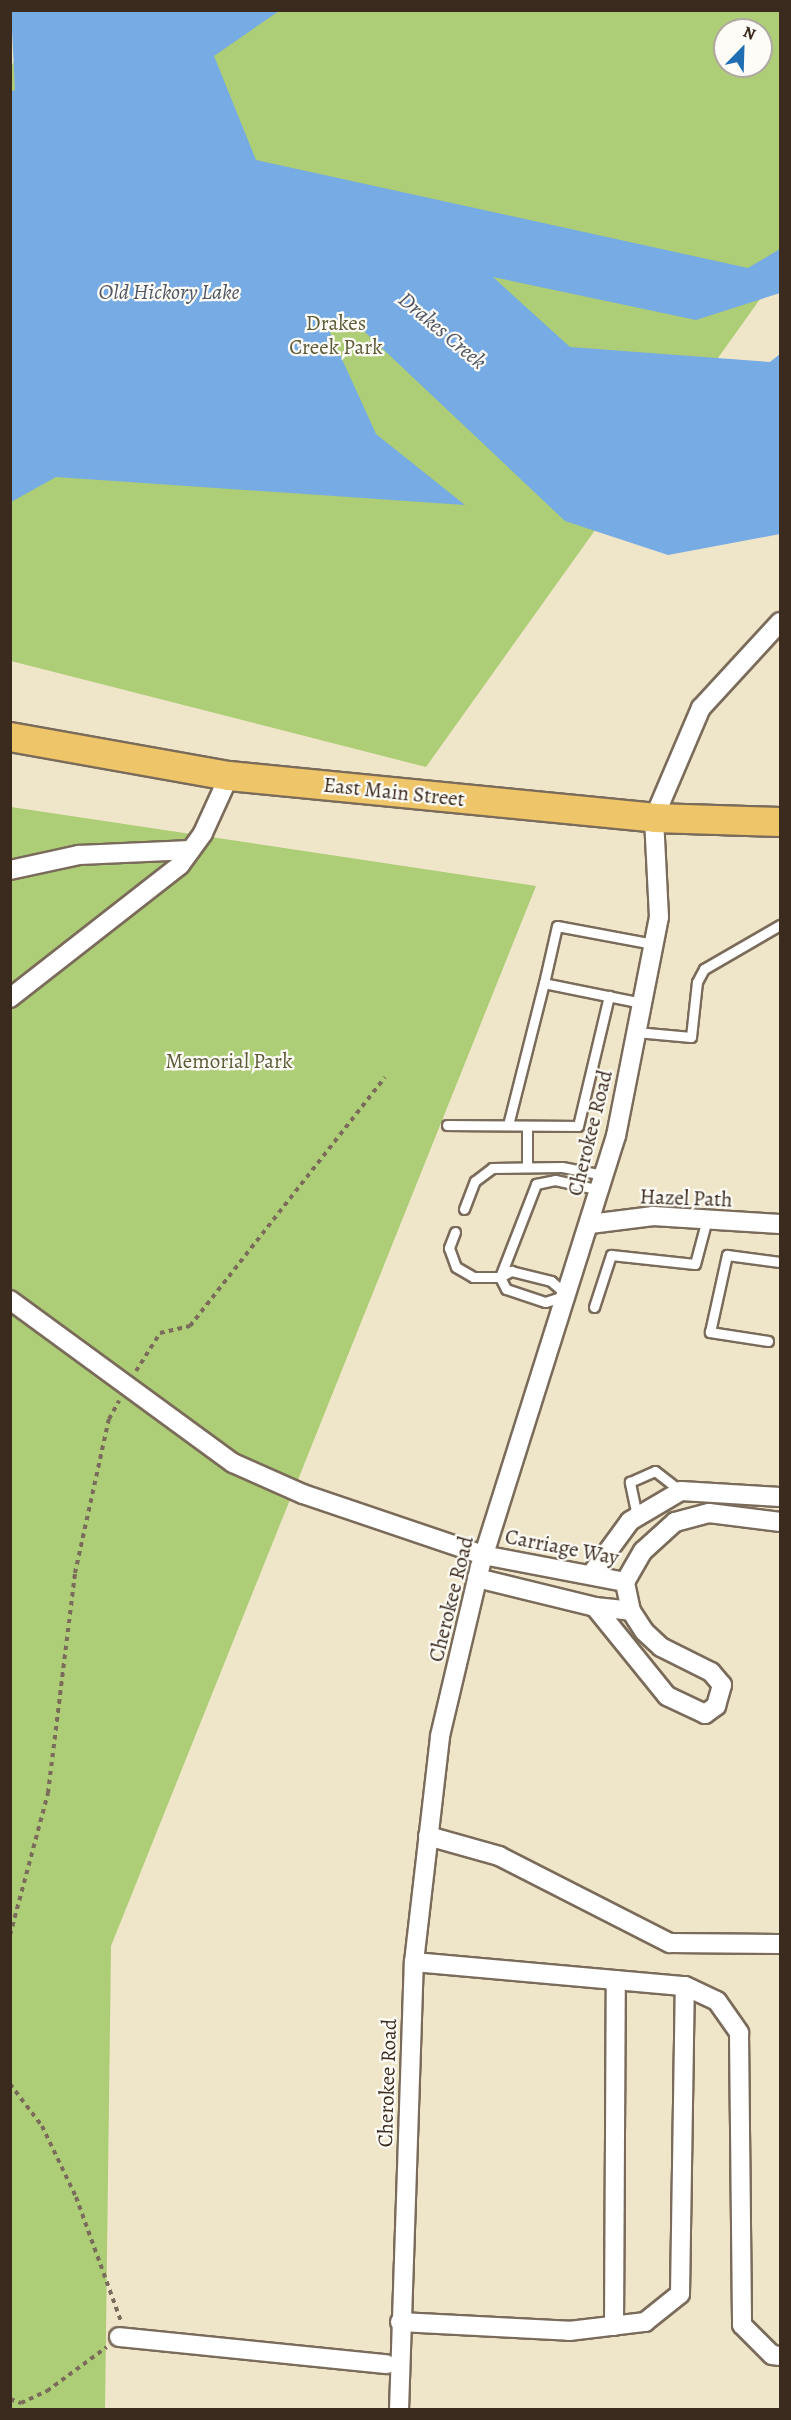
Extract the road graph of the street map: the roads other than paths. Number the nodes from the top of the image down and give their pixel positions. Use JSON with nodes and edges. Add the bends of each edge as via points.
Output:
{"nodes":[{"id":1,"x":780,"y":622,"type":"edge"},
{"id":2,"x":10,"y":737,"type":"edge"},
{"id":3,"x":229,"y":776,"type":"junction"},
{"id":4,"x":654,"y":818,"type":"junction"},
{"id":5,"x":780,"y":822,"type":"edge"},
{"id":6,"x":191,"y":850,"type":"junction"},
{"id":7,"x":10,"y":870,"type":"edge"},
{"id":8,"x":780,"y":924,"type":"edge"},
{"id":9,"x":654,"y":945,"type":"junction"},
{"id":10,"x":544,"y":983,"type":"junction"},
{"id":11,"x":609,"y":996,"type":"junction"},
{"id":12,"x":10,"y":998,"type":"edge"},
{"id":13,"x":642,"y":1003,"type":"junction"},
{"id":14,"x":636,"y":1032,"type":"junction"},
{"id":15,"x":447,"y":1125,"type":"dead end"},
{"id":16,"x":508,"y":1125,"type":"junction"},
{"id":17,"x":527,"y":1126,"type":"junction"},
{"id":18,"x":527,"y":1167,"type":"junction"},
{"id":19,"x":602,"y":1183,"type":"junction"},
{"id":20,"x":464,"y":1209,"type":"dead end"},
{"id":21,"x":706,"y":1220,"type":"junction"},
{"id":22,"x":590,"y":1224,"type":"junction"},
{"id":23,"x":780,"y":1224,"type":"edge"},
{"id":24,"x":456,"y":1232,"type":"dead end"},
{"id":25,"x":780,"y":1262,"type":"edge"},
{"id":26,"x":500,"y":1277,"type":"junction"},
{"id":27,"x":567,"y":1295,"type":"junction"},
{"id":28,"x":10,"y":1300,"type":"edge"},
{"id":29,"x":594,"y":1308,"type":"dead end"},
{"id":30,"x":768,"y":1341,"type":"dead end"},
{"id":31,"x":685,"y":1490,"type":"junction"},
{"id":32,"x":779,"y":1496,"type":"edge"},
{"id":33,"x":637,"y":1516,"type":"junction"},
{"id":34,"x":697,"y":1517,"type":"junction"},
{"id":35,"x":779,"y":1522,"type":"edge"},
{"id":36,"x":483,"y":1555,"type":"junction"},
{"id":37,"x":592,"y":1573,"type":"junction"},
{"id":38,"x":477,"y":1578,"type":"junction"},
{"id":39,"x":625,"y":1582,"type":"junction"},
{"id":40,"x":595,"y":1607,"type":"junction"},
{"id":41,"x":631,"y":1611,"type":"junction"},
{"id":42,"x":428,"y":1836,"type":"junction"},
{"id":43,"x":780,"y":1944,"type":"edge"},
{"id":44,"x":414,"y":1962,"type":"junction"},
{"id":45,"x":616,"y":1980,"type":"junction"},
{"id":46,"x":685,"y":1986,"type":"junction"},
{"id":47,"x":400,"y":2322,"type":"junction"},
{"id":48,"x":614,"y":2326,"type":"junction"},
{"id":49,"x":119,"y":2337,"type":"road end"},
{"id":50,"x":780,"y":2355,"type":"edge"},
{"id":51,"x":387,"y":2364,"type":"dead end"},
{"id":52,"x":399,"y":2409,"type":"edge"}],
"edges":[{"from":1,"to":4,"type":"street","via":[[701,708]]},
{"from":2,"to":3,"type":"main road","name":"East Main Street"},
{"from":3,"to":4,"type":"main road","name":"East Main Street"},
{"from":3,"to":6,"type":"street"},
{"from":4,"to":5,"type":"main road","name":"East Main Street"},
{"from":4,"to":9,"type":"street","name":"Cherokee Road","via":[[659,917]]},
{"from":6,"to":7,"type":"street","via":[[79,855]]},
{"from":6,"to":12,"type":"street","via":[[180,865]]},
{"from":8,"to":14,"type":"lane","via":[[704,969],[696,982],[691,1037]]},
{"from":9,"to":10,"type":"lane","via":[[557,926]]},
{"from":9,"to":13,"type":"street","name":"Cherokee Road"},
{"from":10,"to":11,"type":"lane"},
{"from":10,"to":16,"type":"lane"},
{"from":11,"to":13,"type":"lane"},
{"from":11,"to":17,"type":"lane","via":[[578,1125]]},
{"from":13,"to":14,"type":"street","name":"Cherokee Road"},
{"from":14,"to":19,"type":"street","name":"Cherokee Road"},
{"from":15,"to":16,"type":"lane"},
{"from":16,"to":17,"type":"lane"},
{"from":17,"to":18,"type":"lane"},
{"from":18,"to":19,"type":"lane"},
{"from":18,"to":20,"type":"lane","via":[[484,1170]]},
{"from":19,"to":22,"type":"street","name":"Cherokee Road"},
{"from":19,"to":26,"type":"lane","via":[[555,1180],[536,1184]]},
{"from":21,"to":22,"type":"street","name":"Hazel Path","via":[[653,1216]]},
{"from":21,"to":23,"type":"street","name":"Hazel Path"},
{"from":21,"to":29,"type":"lane","via":[[695,1264],[611,1256]]},
{"from":22,"to":27,"type":"street","name":"Cherokee Road"},
{"from":24,"to":26,"type":"lane","via":[[449,1248],[456,1267],[472,1276]]},
{"from":25,"to":30,"type":"lane","via":[[727,1255],[710,1332]]},
{"from":26,"to":27,"type":"lane","via":[[511,1270],[551,1281]]},
{"from":26,"to":27,"type":"lane","via":[[506,1289],[545,1302]]},
{"from":27,"to":36,"type":"street","name":"Cherokee Road"},
{"from":28,"to":36,"type":"street","name":"Carriage Way","via":[[233,1463],[303,1494]]},
{"from":31,"to":32,"type":"street"},
{"from":31,"to":33,"type":"street"},
{"from":31,"to":33,"type":"lane","via":[[655,1471],[630,1482]]},
{"from":31,"to":34,"type":"street"},
{"from":32,"to":35,"type":"street"},
{"from":33,"to":37,"type":"street"},
{"from":34,"to":35,"type":"street"},
{"from":34,"to":39,"type":"street","via":[[675,1522],[651,1544]]},
{"from":36,"to":37,"type":"street","name":"Carriage Way"},
{"from":36,"to":38,"type":"street","name":"Cherokee Road"},
{"from":37,"to":39,"type":"street","name":"Carriage Way"},
{"from":38,"to":40,"type":"street"},
{"from":38,"to":42,"type":"street","name":"Cherokee Road","via":[[440,1736]]},
{"from":39,"to":41,"type":"street","name":"Carriage Way"},
{"from":40,"to":41,"type":"street"},
{"from":40,"to":41,"type":"street","via":[[667,1696],[705,1714],[716,1706],[722,1685],[711,1672],[661,1647]]},
{"from":42,"to":43,"type":"street","via":[[499,1856],[670,1943]]},
{"from":42,"to":44,"type":"street","name":"Cherokee Road"},
{"from":44,"to":45,"type":"street"},
{"from":44,"to":47,"type":"street","name":"Cherokee Road"},
{"from":45,"to":46,"type":"street"},
{"from":45,"to":48,"type":"street"},
{"from":46,"to":48,"type":"street","via":[[680,2294],[645,2322]]},
{"from":46,"to":50,"type":"street","via":[[717,2001],[739,2033],[742,2325],[772,2355]]},
{"from":47,"to":48,"type":"street","via":[[570,2331]]},
{"from":47,"to":52,"type":"street","name":"Cherokee Road"},
{"from":49,"to":51,"type":"street"}]}
